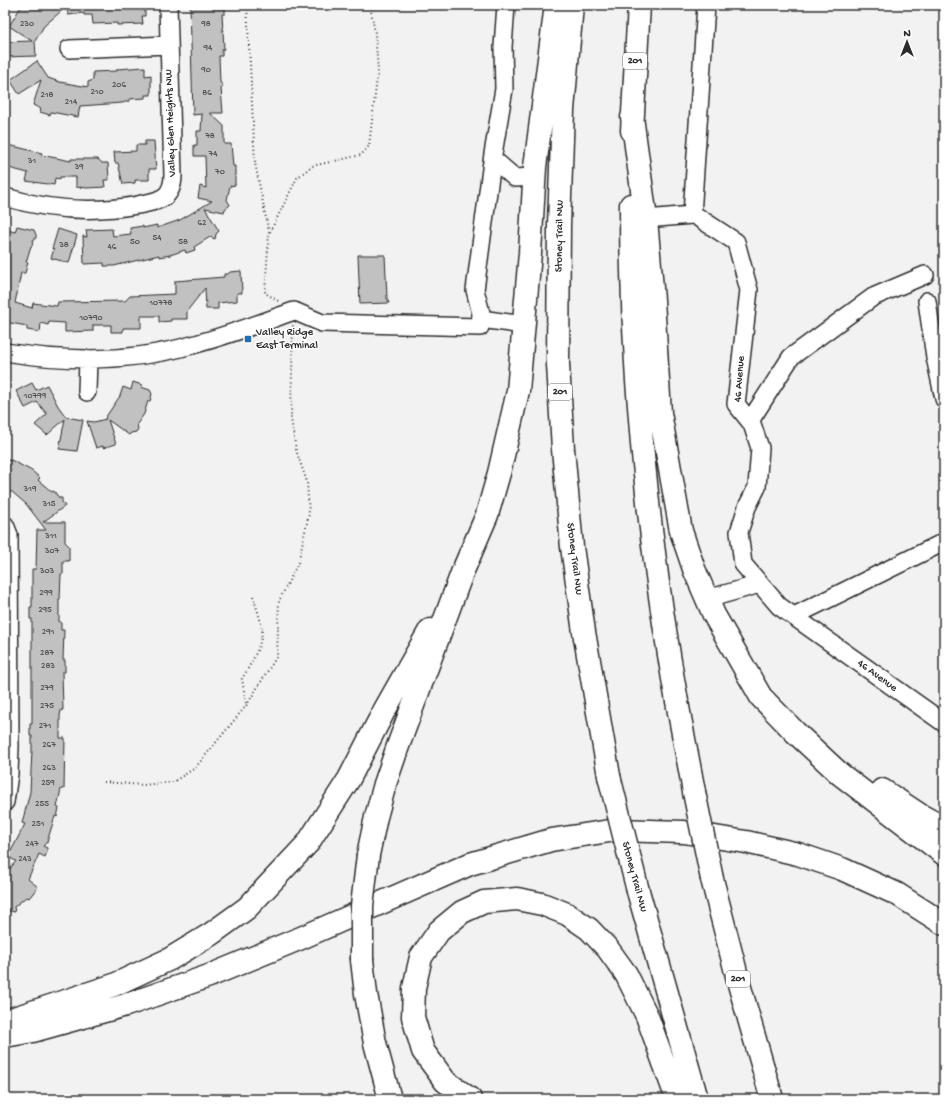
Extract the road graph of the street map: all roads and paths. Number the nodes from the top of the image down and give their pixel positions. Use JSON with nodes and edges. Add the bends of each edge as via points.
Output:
{"nodes":[{"id":1,"x":168,"y":5,"type":"edge"},
{"id":2,"x":247,"y":5,"type":"edge"},
{"id":3,"x":370,"y":5,"type":"edge"},
{"id":4,"x":506,"y":5,"type":"edge"},
{"id":5,"x":556,"y":5,"type":"edge"},
{"id":6,"x":572,"y":5,"type":"edge"},
{"id":7,"x":639,"y":5,"type":"edge"},
{"id":8,"x":706,"y":5,"type":"edge"},
{"id":9,"x":169,"y":45,"type":"junction"},
{"id":10,"x":69,"y":49,"type":"dead end"},
{"id":11,"x":632,"y":117,"type":"junction"},
{"id":12,"x":493,"y":159,"type":"junction"},
{"id":13,"x":534,"y":177,"type":"junction"},
{"id":14,"x":5,"y":197,"type":"edge"},
{"id":15,"x":692,"y":215,"type":"junction"},
{"id":16,"x":646,"y":220,"type":"junction"},
{"id":17,"x":269,"y":233,"type":"junction"},
{"id":18,"x":925,"y":276,"type":"dead end"},
{"id":19,"x":927,"y":301,"type":"dead end"},
{"id":20,"x":294,"y":311,"type":"junction"},
{"id":21,"x":481,"y":319,"type":"junction"},
{"id":22,"x":524,"y":325,"type":"junction"},
{"id":23,"x":5,"y":352,"type":"edge"},
{"id":24,"x":88,"y":359,"type":"junction"},
{"id":25,"x":87,"y":392,"type":"dead end"},
{"id":26,"x":944,"y":397,"type":"edge"},
{"id":27,"x":750,"y":421,"type":"junction"},
{"id":28,"x":5,"y":525,"type":"edge"},
{"id":29,"x":944,"y":542,"type":"edge"},
{"id":30,"x":462,"y":573,"type":"junction"},
{"id":31,"x":760,"y":584,"type":"junction"},
{"id":32,"x":253,"y":596,"type":"dead end"},
{"id":33,"x":708,"y":599,"type":"junction"},
{"id":34,"x":794,"y":616,"type":"junction"},
{"id":35,"x":246,"y":705,"type":"junction"},
{"id":36,"x":944,"y":723,"type":"edge"},
{"id":37,"x":796,"y":733,"type":"junction"},
{"id":38,"x":104,"y":782,"type":"dead end"},
{"id":39,"x":5,"y":802,"type":"edge"},
{"id":40,"x":944,"y":828,"type":"edge"},
{"id":41,"x":944,"y":854,"type":"edge"},
{"id":42,"x":944,"y":924,"type":"edge"},
{"id":43,"x":5,"y":1021,"type":"edge"},
{"id":44,"x":5,"y":1036,"type":"edge"},
{"id":45,"x":680,"y":1078,"type":"junction"},
{"id":46,"x":769,"y":1089,"type":"edge"},
{"id":47,"x":390,"y":1098,"type":"edge"},
{"id":48,"x":470,"y":1099,"type":"edge"},
{"id":49,"x":677,"y":1099,"type":"edge"},
{"id":50,"x":697,"y":1099,"type":"edge"}],
"edges":[{"from":1,"to":9,"type":"street","name":"Valley Glen Heights NW"},
{"from":2,"to":17,"type":"path","via":[[255,163]]},
{"from":3,"to":17,"type":"path","via":[[378,70],[370,146],[361,155],[312,166],[297,178]]},
{"from":4,"to":12,"type":"street","via":[[504,89]]},
{"from":5,"to":13,"type":"highway"},
{"from":6,"to":45,"type":"highway","name":"Stoney Trail NW","number":"201","bridge":true,"via":[[563,110],[558,364],[572,547],[608,776],[638,891]]},
{"from":7,"to":11,"type":"highway","number":"201"},
{"from":8,"to":15,"type":"street"},
{"from":9,"to":10,"type":"street"},
{"from":9,"to":14,"type":"street","name":"Valley Glen Heights NW","via":[[173,175],[171,189],[164,197],[128,206],[93,210],[49,207]]},
{"from":11,"to":16,"type":"highway"},
{"from":11,"to":46,"type":"highway","number":"201","bridge":true,"via":[[633,309],[655,556],[670,661],[712,879]]},
{"from":12,"to":13,"type":"street","via":[[515,178]]},
{"from":12,"to":21,"type":"street","via":[[475,290]]},
{"from":13,"to":22,"type":"highway"},
{"from":15,"to":16,"type":"street"},
{"from":15,"to":27,"type":"street","name":"46 Avenue","via":[[736,242],[749,290],[736,404]]},
{"from":16,"to":33,"type":"highway","via":[[654,300],[660,413],[681,531]]},
{"from":17,"to":20,"type":"path","via":[[265,293]]},
{"from":18,"to":27,"type":"street","via":[[873,297],[791,357]]},
{"from":19,"to":26,"type":"street"},
{"from":20,"to":21,"type":"street","via":[[322,323],[480,327]]},
{"from":20,"to":24,"type":"street","via":[[178,349],[134,356]]},
{"from":20,"to":35,"type":"path","via":[[291,420],[296,450],[307,482],[309,514],[298,563],[279,601],[277,656]]},
{"from":21,"to":22,"type":"street"},
{"from":22,"to":30,"type":"highway","via":[[518,391],[499,473],[487,515]]},
{"from":23,"to":24,"type":"street"},
{"from":24,"to":25,"type":"street"},
{"from":27,"to":31,"type":"street","name":"46 Avenue","via":[[760,448],[758,479],[739,532],[743,564]]},
{"from":28,"to":39,"type":"street","via":[[9,536],[10,716],[10,774]]},
{"from":29,"to":34,"type":"street"},
{"from":30,"to":43,"type":"highway","via":[[384,711],[349,780],[308,843],[247,908],[170,959],[114,985]]},
{"from":30,"to":47,"type":"highway","bridge":true,"via":[[385,784],[368,855],[362,906],[362,960],[375,1043]]},
{"from":31,"to":33,"type":"street"},
{"from":31,"to":34,"type":"street","name":"46 Avenue","via":[[779,606]]},
{"from":32,"to":35,"type":"path","via":[[262,630],[257,654],[242,678]]},
{"from":33,"to":37,"type":"highway","via":[[714,615],[761,697]]},
{"from":34,"to":36,"type":"street","name":"46 Avenue"},
{"from":35,"to":38,"type":"path","via":[[195,768],[173,782],[143,786]]},
{"from":37,"to":40,"type":"highway","via":[[920,815]]},
{"from":37,"to":41,"type":"highway","via":[[840,774]]},
{"from":42,"to":44,"type":"highway","via":[[896,894],[842,869],[798,854],[684,832],[616,830],[551,840],[470,864],[209,976],[126,1005],[33,1031]]},
{"from":45,"to":48,"type":"highway","via":[[626,974],[608,949],[589,930],[567,914],[542,904],[518,899],[484,902],[462,912],[439,931],[421,957],[414,988],[413,1017],[423,1051],[444,1081]]},
{"from":45,"to":49,"type":"highway"},
{"from":45,"to":50,"type":"highway","name":"Stoney Trail NW","number":"201"}]}
